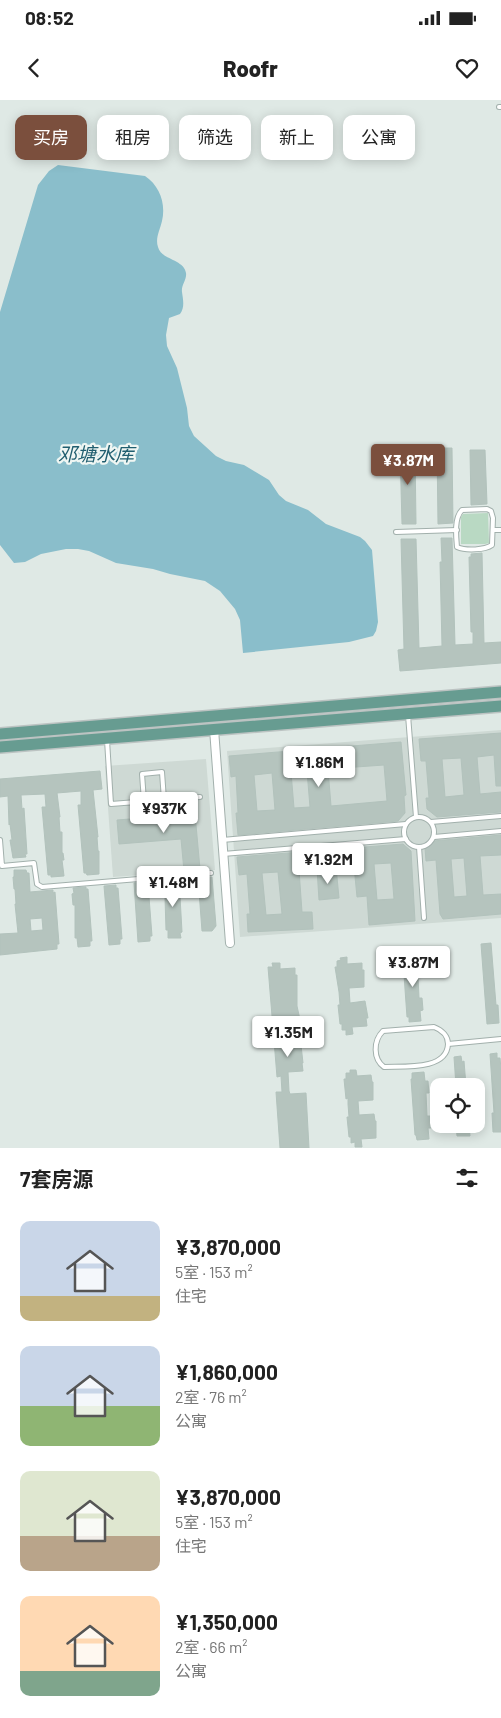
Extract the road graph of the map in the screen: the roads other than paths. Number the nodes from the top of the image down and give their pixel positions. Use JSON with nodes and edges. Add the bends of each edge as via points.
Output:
{"nodes":[{"id":1,"x":457,"y":530,"type":"junction"},
{"id":2,"x":493,"y":530,"type":"junction"},
{"id":3,"x":501,"y":530,"type":"edge"},
{"id":4,"x":396,"y":532,"type":"dead end"},
{"id":5,"x":501,"y":692,"type":"edge"},
{"id":6,"x":501,"y":706,"type":"edge"},
{"id":7,"x":408,"y":713,"type":"junction"},
{"id":8,"x":214,"y":729,"type":"junction"},
{"id":9,"x":0,"y":734,"type":"edge"},
{"id":10,"x":106,"y":738,"type":"junction"},
{"id":11,"x":0,"y":748,"type":"edge"},
{"id":12,"x":200,"y":797,"type":"dead end"},
{"id":13,"x":164,"y":800,"type":"junction"},
{"id":14,"x":144,"y":801,"type":"junction"},
{"id":15,"x":501,"y":816,"type":"edge"},
{"id":16,"x":416,"y":817,"type":"junction"},
{"id":17,"x":431,"y":822,"type":"junction"},
{"id":18,"x":406,"y":824,"type":"junction"},
{"id":19,"x":501,"y":831,"type":"edge"},
{"id":20,"x":434,"y":837,"type":"junction"},
{"id":21,"x":406,"y":839,"type":"junction"},
{"id":22,"x":0,"y":840,"type":"edge"},
{"id":23,"x":222,"y":840,"type":"junction"},
{"id":24,"x":419,"y":847,"type":"junction"},
{"id":25,"x":223,"y":854,"type":"junction"},
{"id":26,"x":1,"y":867,"type":"edge"},
{"id":27,"x":212,"y":873,"type":"dead end"},
{"id":28,"x":424,"y":918,"type":"dead end"},
{"id":29,"x":230,"y":943,"type":"dead end"},
{"id":30,"x":501,"y":1039,"type":"edge"},
{"id":31,"x":448,"y":1044,"type":"junction"}],
"edges":[{"from":1,"to":2,"type":"lane","via":[[458,547],[461,549],[490,547]]},
{"from":1,"to":2,"type":"lane","via":[[457,516],[462,510],[486,509],[492,514]]},
{"from":1,"to":4,"type":"lane"},
{"from":2,"to":3,"type":"lane"},
{"from":5,"to":9,"type":"main road"},
{"from":6,"to":7,"type":"main road"},
{"from":7,"to":8,"type":"main road"},
{"from":7,"to":16,"type":"lane"},
{"from":8,"to":10,"type":"main road"},
{"from":8,"to":23,"type":"street"},
{"from":10,"to":11,"type":"main road"},
{"from":10,"to":14,"type":"lane","via":[[111,804]]},
{"from":12,"to":13,"type":"lane"},
{"from":13,"to":14,"type":"lane"},
{"from":13,"to":14,"type":"lane","via":[[162,772],[142,774]]},
{"from":15,"to":17,"type":"lane"},
{"from":16,"to":17,"type":"lane"},
{"from":16,"to":18,"type":"lane"},
{"from":17,"to":20,"type":"lane"},
{"from":18,"to":21,"type":"lane"},
{"from":18,"to":23,"type":"lane"},
{"from":19,"to":20,"type":"lane"},
{"from":20,"to":24,"type":"lane","via":[[430,843]]},
{"from":21,"to":24,"type":"lane"},
{"from":21,"to":25,"type":"lane"},
{"from":22,"to":26,"type":"lane"},
{"from":23,"to":25,"type":"street"},
{"from":24,"to":28,"type":"lane"},
{"from":25,"to":29,"type":"street"},
{"from":26,"to":27,"type":"lane","via":[[34,864],[37,884],[42,888]]},
{"from":30,"to":31,"type":"lane"},
{"from":31,"to":31,"type":"lane","via":[[444,1033],[434,1027],[383,1031],[378,1036],[376,1051],[384,1067],[428,1065],[441,1059]]}]}
